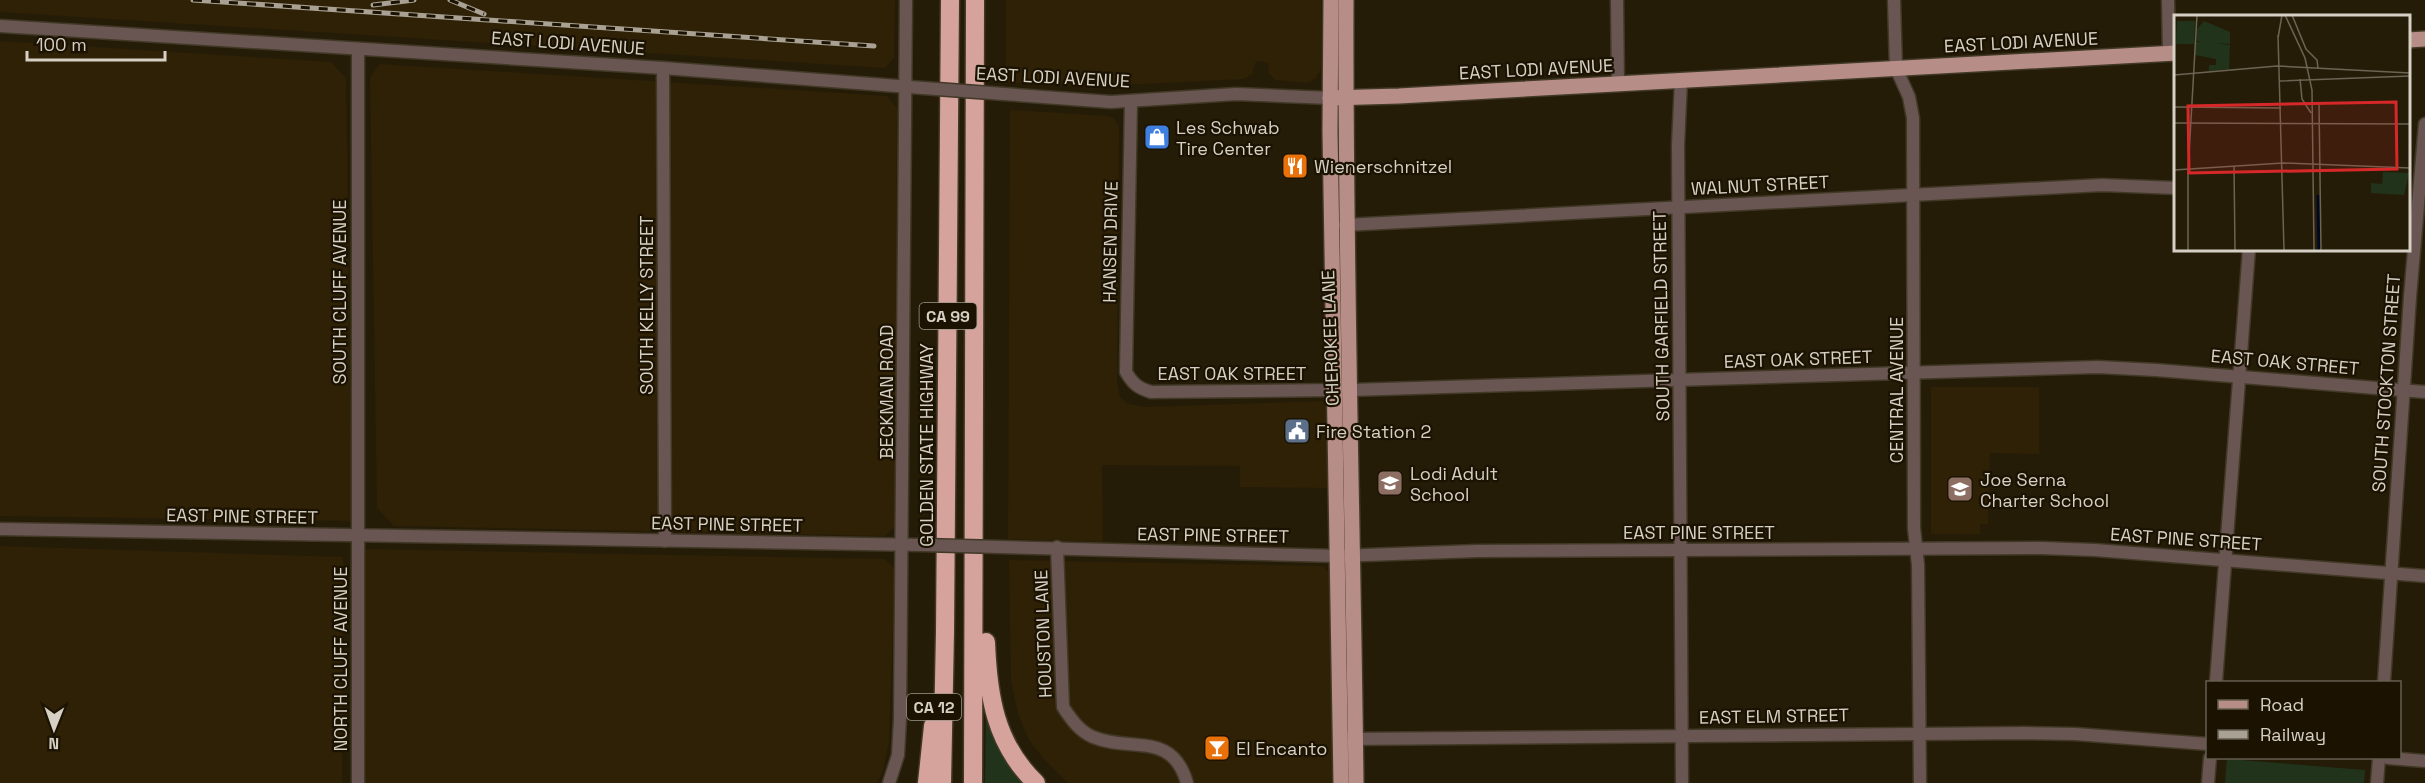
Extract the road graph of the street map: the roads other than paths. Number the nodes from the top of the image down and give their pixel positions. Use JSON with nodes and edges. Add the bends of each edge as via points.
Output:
{"nodes":[{"id":1,"x":906,"y":0,"type":"edge"},
{"id":2,"x":950,"y":0,"type":"edge"},
{"id":3,"x":975,"y":0,"type":"edge"},
{"id":4,"x":1331,"y":0,"type":"edge"},
{"id":5,"x":1346,"y":0,"type":"edge"},
{"id":6,"x":1617,"y":0,"type":"edge"},
{"id":7,"x":1894,"y":0,"type":"edge"},
{"id":8,"x":2168,"y":0,"type":"edge"},
{"id":9,"x":0,"y":26,"type":"edge"},
{"id":10,"x":2425,"y":39,"type":"edge"},
{"id":11,"x":2410,"y":40,"type":"edge"},
{"id":12,"x":358,"y":49,"type":"junction"},
{"id":13,"x":2173,"y":53,"type":"edge"},
{"id":14,"x":663,"y":68,"type":"junction"},
{"id":15,"x":1896,"y":68,"type":"junction"},
{"id":16,"x":1681,"y":81,"type":"junction"},
{"id":17,"x":1618,"y":84,"type":"junction"},
{"id":18,"x":905,"y":87,"type":"junction"},
{"id":19,"x":1338,"y":98,"type":"junction"},
{"id":20,"x":1131,"y":101,"type":"junction"},
{"id":21,"x":2425,"y":124,"type":"edge"},
{"id":22,"x":2174,"y":188,"type":"edge"},
{"id":23,"x":1914,"y":196,"type":"junction"},
{"id":24,"x":2417,"y":206,"type":"edge"},
{"id":25,"x":1678,"y":207,"type":"junction"},
{"id":26,"x":1346,"y":225,"type":"junction"},
{"id":27,"x":2249,"y":250,"type":"edge"},
{"id":28,"x":1913,"y":373,"type":"junction"},
{"id":29,"x":2239,"y":377,"type":"junction"},
{"id":30,"x":1681,"y":381,"type":"junction"},
{"id":31,"x":1132,"y":382,"type":"joint"},
{"id":32,"x":1335,"y":390,"type":"junction"},
{"id":33,"x":1351,"y":390,"type":"junction"},
{"id":34,"x":2403,"y":390,"type":"junction"},
{"id":35,"x":2425,"y":393,"type":"edge"},
{"id":36,"x":0,"y":529,"type":"edge"},
{"id":37,"x":358,"y":536,"type":"junction"},
{"id":38,"x":665,"y":541,"type":"junction"},
{"id":39,"x":903,"y":545,"type":"junction"},
{"id":40,"x":1058,"y":548,"type":"junction"},
{"id":41,"x":1915,"y":549,"type":"junction"},
{"id":42,"x":1681,"y":550,"type":"junction"},
{"id":43,"x":973,"y":555,"type":"junction"},
{"id":44,"x":1346,"y":555,"type":"junction"},
{"id":45,"x":2224,"y":560,"type":"junction"},
{"id":46,"x":2391,"y":574,"type":"junction"},
{"id":47,"x":2425,"y":576,"type":"edge"},
{"id":48,"x":945,"y":632,"type":"junction"},
{"id":49,"x":2217,"y":681,"type":"edge"},
{"id":50,"x":2384,"y":681,"type":"edge"},
{"id":51,"x":1921,"y":734,"type":"junction"},
{"id":52,"x":1681,"y":735,"type":"junction"},
{"id":53,"x":1348,"y":739,"type":"junction"},
{"id":54,"x":2206,"y":744,"type":"edge"},
{"id":55,"x":2210,"y":759,"type":"edge"},
{"id":56,"x":2379,"y":759,"type":"edge"},
{"id":57,"x":2400,"y":759,"type":"edge"},
{"id":58,"x":2425,"y":761,"type":"edge"},
{"id":59,"x":358,"y":783,"type":"edge"},
{"id":60,"x":889,"y":783,"type":"edge"},
{"id":61,"x":927,"y":783,"type":"edge"},
{"id":62,"x":942,"y":783,"type":"edge"},
{"id":63,"x":973,"y":783,"type":"edge"},
{"id":64,"x":1036,"y":783,"type":"edge"},
{"id":65,"x":1187,"y":783,"type":"edge"},
{"id":66,"x":1341,"y":783,"type":"edge"},
{"id":67,"x":1356,"y":783,"type":"edge"},
{"id":68,"x":1682,"y":783,"type":"edge"},
{"id":69,"x":1920,"y":783,"type":"edge"},
{"id":70,"x":2208,"y":783,"type":"edge"},
{"id":71,"x":2377,"y":783,"type":"edge"}],
"edges":[{"from":1,"to":18,"type":"street","name":"BECKMAN ROAD"},
{"from":2,"to":48,"type":"highway","name":"GOLDEN STATE HIGHWAY","number":"CA 99"},
{"from":3,"to":43,"type":"highway","number":"CA 99"},
{"from":4,"to":19,"type":"main road","name":"CHEROKEE LANE"},
{"from":5,"to":19,"type":"main road","name":"CHEROKEE LANE"},
{"from":6,"to":17,"type":"street"},
{"from":7,"to":15,"type":"street","name":"CENTRAL AVENUE"},
{"from":8,"to":13,"type":"street"},
{"from":9,"to":12,"type":"street","name":"EAST LODI AVENUE"},
{"from":10,"to":11,"type":"main road"},
{"from":12,"to":14,"type":"street","name":"EAST LODI AVENUE"},
{"from":12,"to":37,"type":"street","name":"SOUTH CLUFF AVENUE"},
{"from":13,"to":15,"type":"main road","name":"EAST LODI AVENUE"},
{"from":14,"to":18,"type":"street","name":"EAST LODI AVENUE"},
{"from":14,"to":38,"type":"street","name":"SOUTH KELLY STREET"},
{"from":15,"to":16,"type":"main road","name":"EAST LODI AVENUE"},
{"from":15,"to":23,"type":"street","name":"CENTRAL AVENUE","via":[[1913,118]]},
{"from":16,"to":17,"type":"main road","name":"EAST LODI AVENUE"},
{"from":16,"to":25,"type":"street","name":"SOUTH GARFIELD STREET"},
{"from":17,"to":19,"type":"main road","name":"EAST LODI AVENUE"},
{"from":18,"to":20,"type":"street","name":"EAST LODI AVENUE","bridge":true},
{"from":18,"to":39,"type":"street","name":"BECKMAN ROAD"},
{"from":19,"to":20,"type":"street","name":"EAST LODI AVENUE","via":[[1236,94]]},
{"from":19,"to":26,"type":"main road","name":"CHEROKEE LANE"},
{"from":19,"to":32,"type":"main road","name":"CHEROKEE LANE"},
{"from":20,"to":31,"type":"street","name":"HANSEN DRIVE","via":[[1126,372]]},
{"from":21,"to":24,"type":"street","name":"SOUTH STOCKTON STREET"},
{"from":22,"to":23,"type":"street","name":"WALNUT STREET","via":[[2102,185]]},
{"from":23,"to":25,"type":"street","name":"WALNUT STREET"},
{"from":23,"to":28,"type":"street","name":"CENTRAL AVENUE"},
{"from":24,"to":34,"type":"street","name":"SOUTH STOCKTON STREET"},
{"from":25,"to":26,"type":"street","name":"WALNUT STREET"},
{"from":25,"to":30,"type":"street","name":"SOUTH GARFIELD STREET"},
{"from":26,"to":33,"type":"main road","name":"CHEROKEE LANE"},
{"from":27,"to":29,"type":"street"},
{"from":28,"to":29,"type":"street","name":"EAST OAK STREET","via":[[2098,367]]},
{"from":28,"to":30,"type":"street","name":"EAST OAK STREET"},
{"from":28,"to":41,"type":"street","name":"CENTRAL AVENUE"},
{"from":29,"to":34,"type":"street","name":"EAST OAK STREET"},
{"from":29,"to":45,"type":"street"},
{"from":30,"to":33,"type":"street","name":"EAST OAK STREET"},
{"from":30,"to":42,"type":"street","name":"SOUTH GARFIELD STREET"},
{"from":31,"to":32,"type":"street","name":"EAST OAK STREET","via":[[1151,392]]},
{"from":32,"to":44,"type":"main road","name":"CHEROKEE LANE"},
{"from":33,"to":44,"type":"main road","name":"CHEROKEE LANE"},
{"from":34,"to":35,"type":"street","name":"EAST OAK STREET"},
{"from":34,"to":46,"type":"street","name":"SOUTH STOCKTON STREET"},
{"from":36,"to":37,"type":"street","name":"EAST PINE STREET"},
{"from":37,"to":38,"type":"street","name":"EAST PINE STREET"},
{"from":37,"to":59,"type":"street","name":"NORTH CLUFF AVENUE"},
{"from":38,"to":39,"type":"street","name":"EAST PINE STREET"},
{"from":39,"to":40,"type":"street","name":"EAST PINE STREET","bridge":true},
{"from":39,"to":60,"type":"street","name":"BECKMAN ROAD","via":[[900,738]]},
{"from":40,"to":44,"type":"street","name":"EAST PINE STREET"},
{"from":40,"to":65,"type":"street","name":"HOUSTON LANE","via":[[1063,707],[1073,722],[1092,736],[1165,750],[1176,759]]},
{"from":41,"to":42,"type":"street","name":"EAST PINE STREET"},
{"from":41,"to":45,"type":"street","name":"EAST PINE STREET","via":[[2095,550]]},
{"from":41,"to":51,"type":"street","name":"CENTRAL AVENUE"},
{"from":42,"to":44,"type":"street","name":"EAST PINE STREET","via":[[1477,550]]},
{"from":42,"to":52,"type":"street","name":"SOUTH GARFIELD STREET"},
{"from":43,"to":63,"type":"highway","number":"CA 99"},
{"from":43,"to":64,"type":"highway","via":[[985,615],[987,674],[997,725],[1011,752]]},
{"from":44,"to":53,"type":"main road","name":"CHEROKEE LANE"},
{"from":45,"to":46,"type":"street","name":"EAST PINE STREET"},
{"from":45,"to":49,"type":"street"},
{"from":46,"to":47,"type":"street","name":"EAST PINE STREET"},
{"from":46,"to":50,"type":"street","name":"SOUTH STOCKTON STREET"},
{"from":48,"to":61,"type":"highway","number":"CA 12","via":[[937,668]]},
{"from":48,"to":62,"type":"highway","name":"GOLDEN STATE HIGHWAY","number":"CA 99"},
{"from":51,"to":52,"type":"street","name":"EAST ELM STREET"},
{"from":51,"to":54,"type":"street","name":"EAST ELM STREET","via":[[2075,734]]},
{"from":51,"to":69,"type":"street","name":"CENTRAL AVENUE"},
{"from":52,"to":53,"type":"street","name":"EAST ELM STREET"},
{"from":52,"to":68,"type":"street","name":"SOUTH GARFIELD STREET"},
{"from":53,"to":66,"type":"main road","name":"CHEROKEE LANE"},
{"from":53,"to":67,"type":"main road","name":"CHEROKEE LANE"},
{"from":55,"to":70,"type":"street"},
{"from":56,"to":71,"type":"street"},
{"from":57,"to":58,"type":"street"}]}
